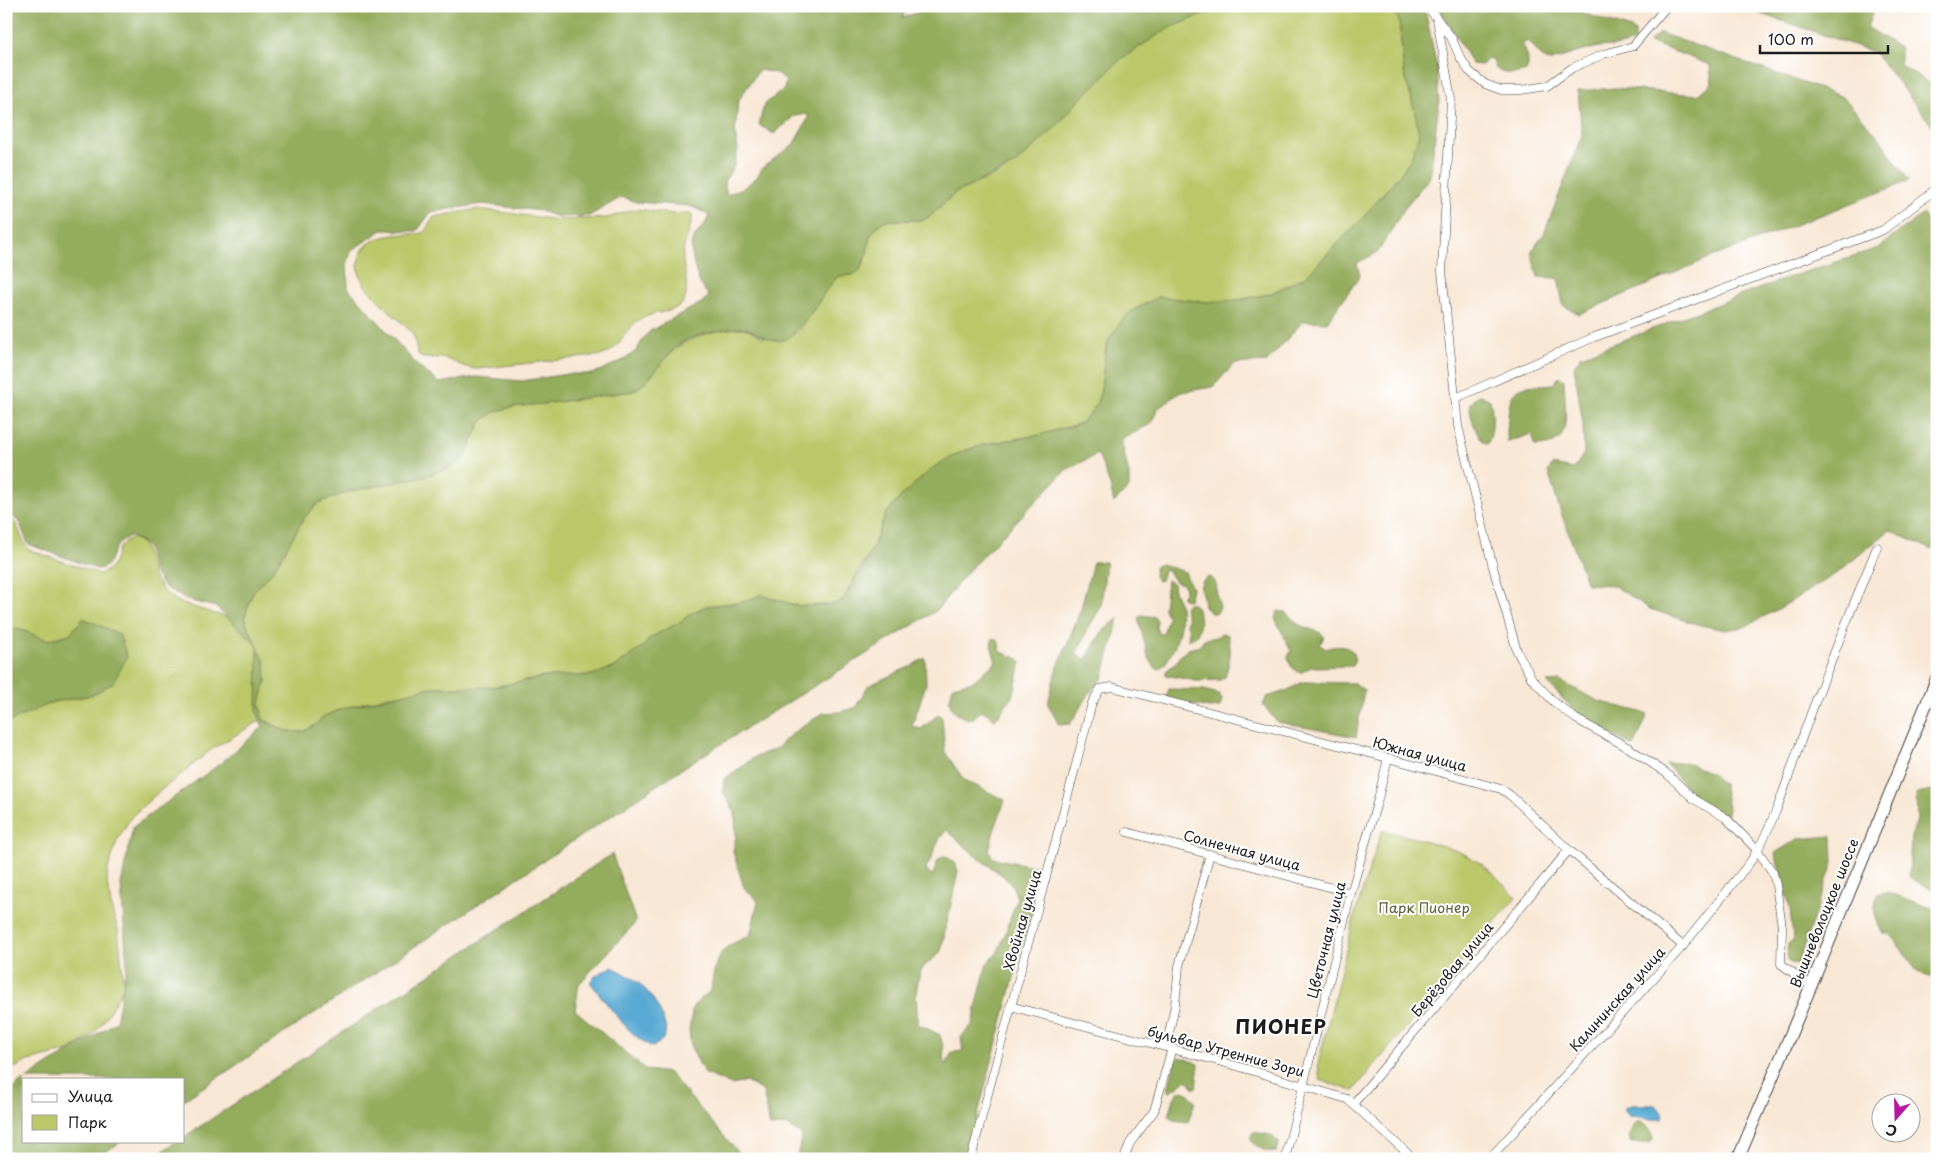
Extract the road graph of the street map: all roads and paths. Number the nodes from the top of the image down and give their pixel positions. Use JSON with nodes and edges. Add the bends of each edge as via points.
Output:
{"nodes":[{"id":1,"x":1427,"y":6,"type":"edge"},
{"id":2,"x":1667,"y":6,"type":"edge"},
{"id":3,"x":1437,"y":19,"type":"junction"},
{"id":4,"x":1937,"y":188,"type":"edge"},
{"id":5,"x":1456,"y":398,"type":"junction"},
{"id":6,"x":1877,"y":548,"type":"dead end"},
{"id":7,"x":1937,"y":678,"type":"edge"},
{"id":8,"x":1100,"y":689,"type":"joint"},
{"id":9,"x":1388,"y":758,"type":"junction"},
{"id":10,"x":1127,"y":832,"type":"dead end"},
{"id":11,"x":1569,"y":850,"type":"junction"},
{"id":12,"x":1758,"y":851,"type":"junction"},
{"id":13,"x":1210,"y":854,"type":"junction"},
{"id":14,"x":1351,"y":893,"type":"junction"},
{"id":15,"x":1683,"y":946,"type":"junction"},
{"id":16,"x":1811,"y":986,"type":"junction"},
{"id":17,"x":1010,"y":1006,"type":"junction"},
{"id":18,"x":1169,"y":1048,"type":"junction"},
{"id":19,"x":1303,"y":1085,"type":"junction"},
{"id":20,"x":1353,"y":1104,"type":"junction"},
{"id":21,"x":971,"y":1159,"type":"edge"},
{"id":22,"x":1124,"y":1159,"type":"edge"},
{"id":23,"x":1285,"y":1159,"type":"edge"},
{"id":24,"x":1414,"y":1159,"type":"edge"},
{"id":25,"x":1489,"y":1159,"type":"edge"},
{"id":26,"x":1738,"y":1159,"type":"edge"}],
"edges":[{"from":1,"to":3,"type":"street"},
{"from":2,"to":3,"type":"street","via":[[1633,46],[1572,68],[1547,86],[1521,90],[1501,90],[1485,84],[1469,71]]},
{"from":3,"to":5,"type":"street","via":[[1450,99],[1442,271]]},
{"from":4,"to":5,"type":"street","via":[[1883,230],[1592,338]]},
{"from":5,"to":12,"type":"street","via":[[1458,426],[1493,566],[1517,651],[1532,679],[1576,719],[1666,773],[1694,799],[1726,818]]},
{"from":6,"to":12,"type":"street","name":"Калининская улица"},
{"from":7,"to":16,"type":"main road","name":"Вышневолоцкое шоссе"},
{"from":8,"to":9,"type":"street","name":"Южная улица","via":[[1112,687]]},
{"from":8,"to":17,"type":"street","name":"Хвойная улица","via":[[1092,703]]},
{"from":9,"to":11,"type":"street","name":"Южная улица","via":[[1501,789]]},
{"from":9,"to":14,"type":"street","name":"Цветочная улица"},
{"from":10,"to":13,"type":"street","name":"Солнечная улица"},
{"from":11,"to":15,"type":"street","name":"Южная улица"},
{"from":11,"to":20,"type":"street","name":"Берёзовая улица"},
{"from":12,"to":15,"type":"street","name":"Калининская улица"},
{"from":12,"to":16,"type":"street","via":[[1776,885],[1782,927],[1781,964]]},
{"from":13,"to":14,"type":"street","name":"Солнечная улица"},
{"from":13,"to":18,"type":"street","via":[[1180,966]]},
{"from":14,"to":19,"type":"street","name":"Цветочная улица"},
{"from":15,"to":25,"type":"street","name":"Калининская улица"},
{"from":16,"to":26,"type":"main road","name":"Вышневолоцкое шоссе"},
{"from":17,"to":18,"type":"street","name":"бульвар Утренние Зори"},
{"from":17,"to":21,"type":"street","name":"Хвойная улица"},
{"from":18,"to":19,"type":"street","name":"бульвар Утренние Зори"},
{"from":18,"to":22,"type":"street","via":[[1154,1111],[1130,1143]]},
{"from":19,"to":20,"type":"street","name":"бульвар Утренние Зори","via":[[1347,1099]]},
{"from":19,"to":23,"type":"street","name":"Цветочная улица"},
{"from":20,"to":24,"type":"street","name":"бульвар Утренние Зори"}]}
